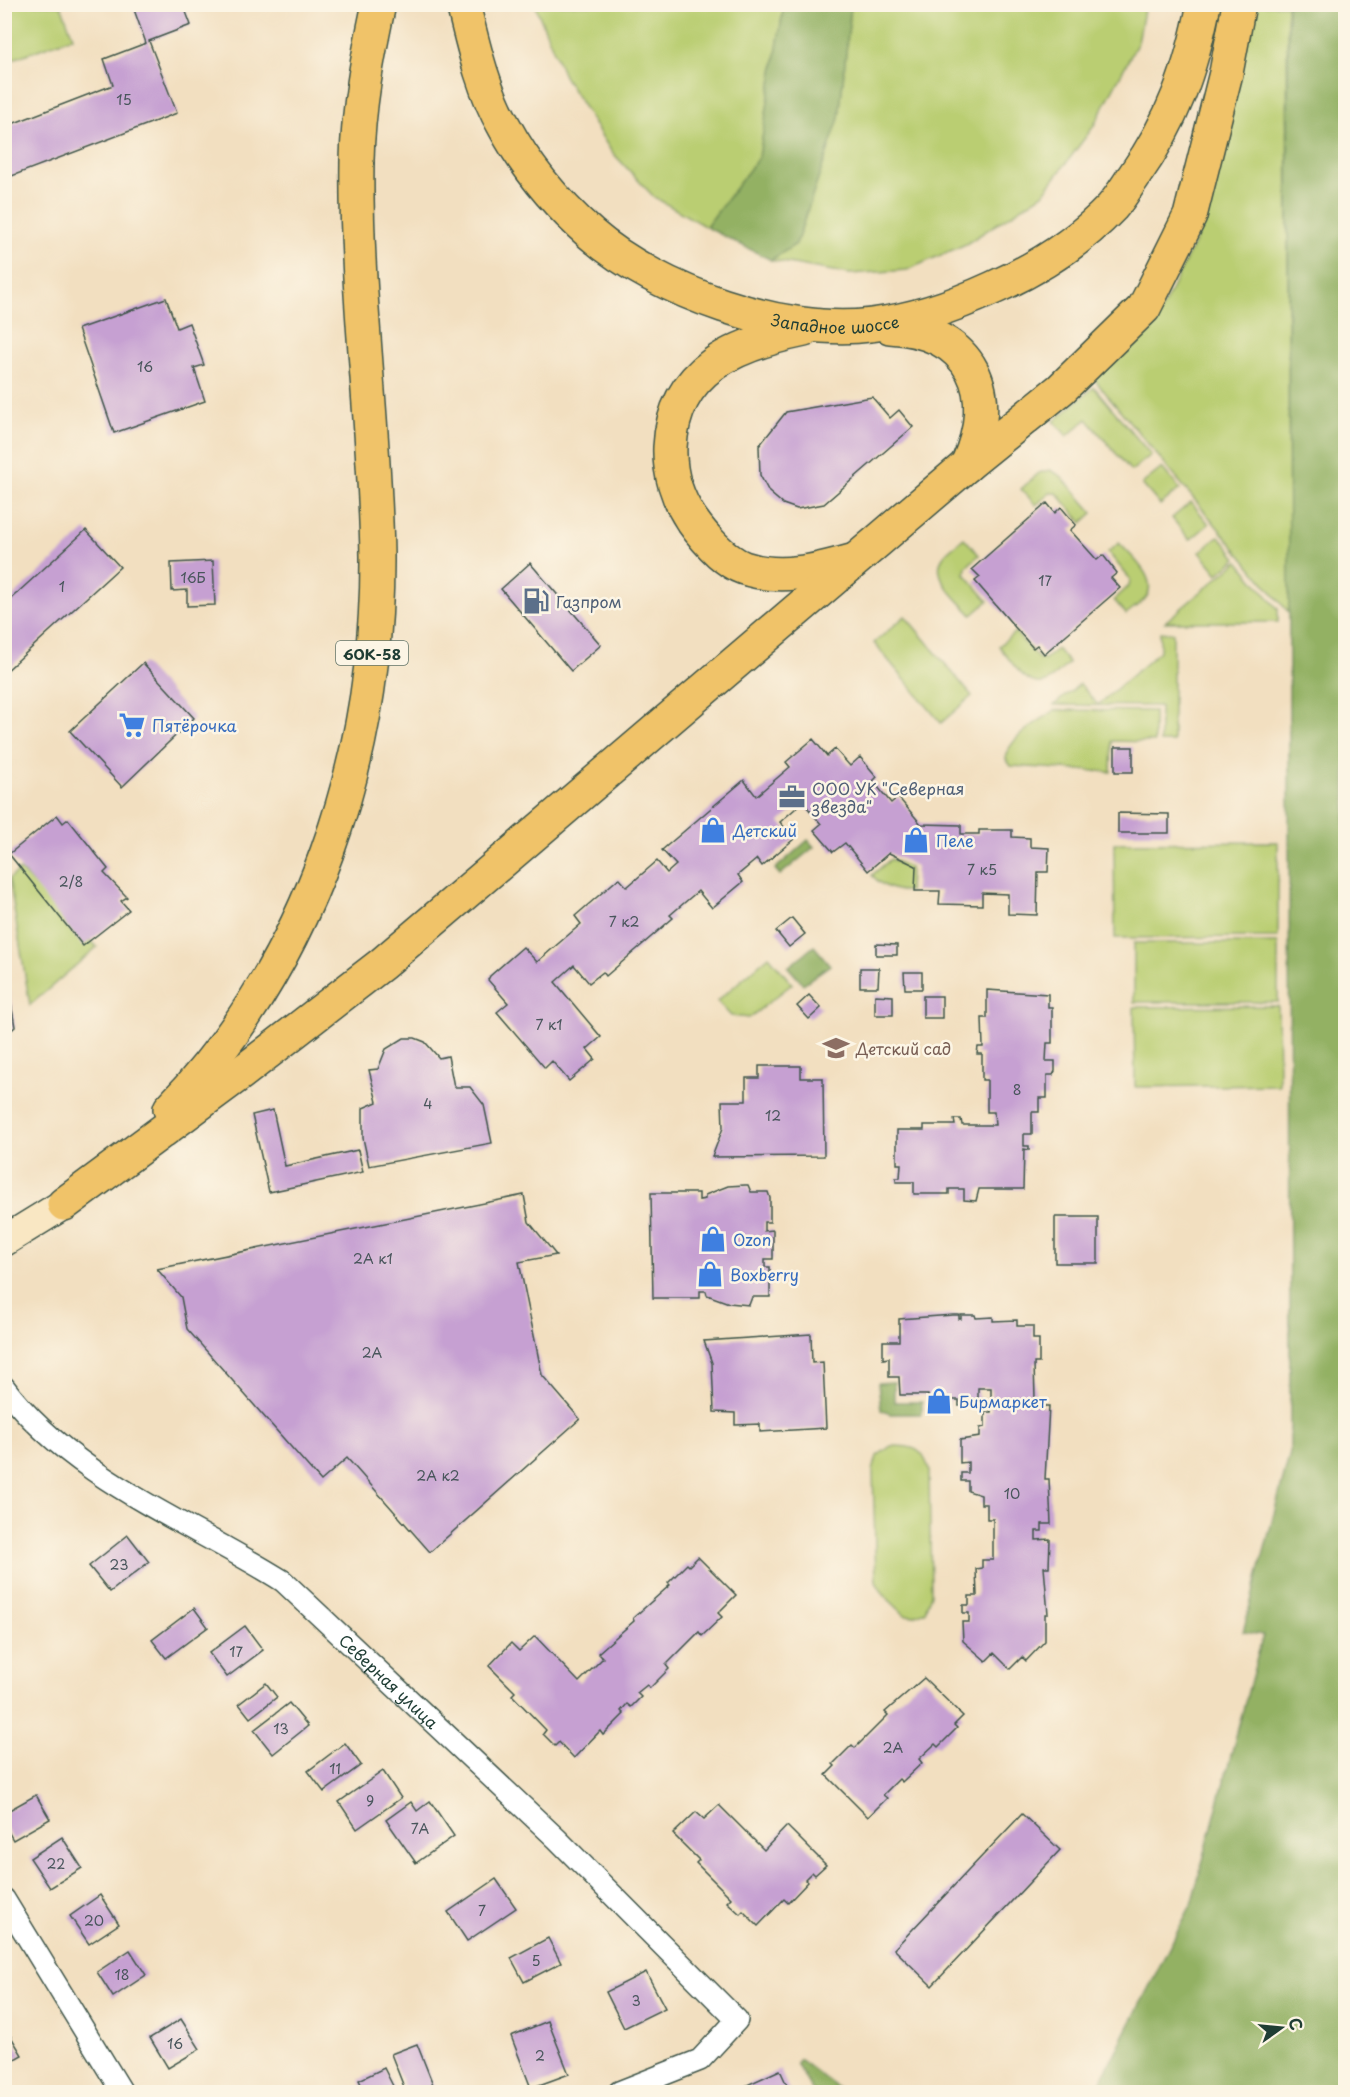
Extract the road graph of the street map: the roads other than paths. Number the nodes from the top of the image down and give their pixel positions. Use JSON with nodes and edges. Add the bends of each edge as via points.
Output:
{"nodes":[{"id":1,"x":379,"y":4,"type":"edge"},
{"id":2,"x":463,"y":4,"type":"edge"},
{"id":3,"x":1204,"y":4,"type":"edge"},
{"id":4,"x":1239,"y":4,"type":"edge"},
{"id":5,"x":869,"y":325,"type":"junction"},
{"id":6,"x":824,"y":326,"type":"junction"},
{"id":7,"x":967,"y":465,"type":"junction"},
{"id":8,"x":856,"y":560,"type":"junction"},
{"id":9,"x":64,"y":1204,"type":"junction"},
{"id":10,"x":4,"y":1241,"type":"edge"},
{"id":11,"x":4,"y":1387,"type":"edge"},
{"id":12,"x":4,"y":1899,"type":"edge"},
{"id":13,"x":122,"y":2092,"type":"edge"},
{"id":14,"x":620,"y":2092,"type":"edge"}],
"edges":[{"from":1,"to":9,"type":"highway","number":"60К-58","via":[[367,61],[357,158],[359,264],[377,557],[371,680],[349,788],[314,892],[262,992],[193,1084],[133,1146]]},
{"from":2,"to":6,"type":"highway","name":"Западное шоссе","via":[[475,55],[503,125],[541,183],[591,234],[649,272],[711,301],[768,319]]},
{"from":3,"to":5,"type":"highway","name":"Западное шоссе","via":[[1196,47],[1172,116],[1113,206],[1068,245],[1019,277],[969,300],[918,316]]},
{"from":4,"to":7,"type":"highway","via":[[1190,216],[1144,308],[1061,389]]},
{"from":5,"to":6,"type":"highway","name":"Западное шоссе"},
{"from":5,"to":7,"type":"highway","via":[[933,333],[966,360],[978,387],[982,417],[978,441]]},
{"from":6,"to":8,"type":"highway","via":[[738,348],[708,366],[684,392],[671,427],[669,465],[683,507],[707,542],[742,568],[786,575]]},
{"from":7,"to":8,"type":"highway"},
{"from":8,"to":9,"type":"highway","via":[[382,964]]},
{"from":9,"to":10,"type":"main road"},
{"from":11,"to":14,"type":"street","name":"Северная улица","via":[[25,1415],[99,1476],[283,1581],[574,1855],[738,2020],[700,2060]]},
{"from":12,"to":13,"type":"street"}]}
